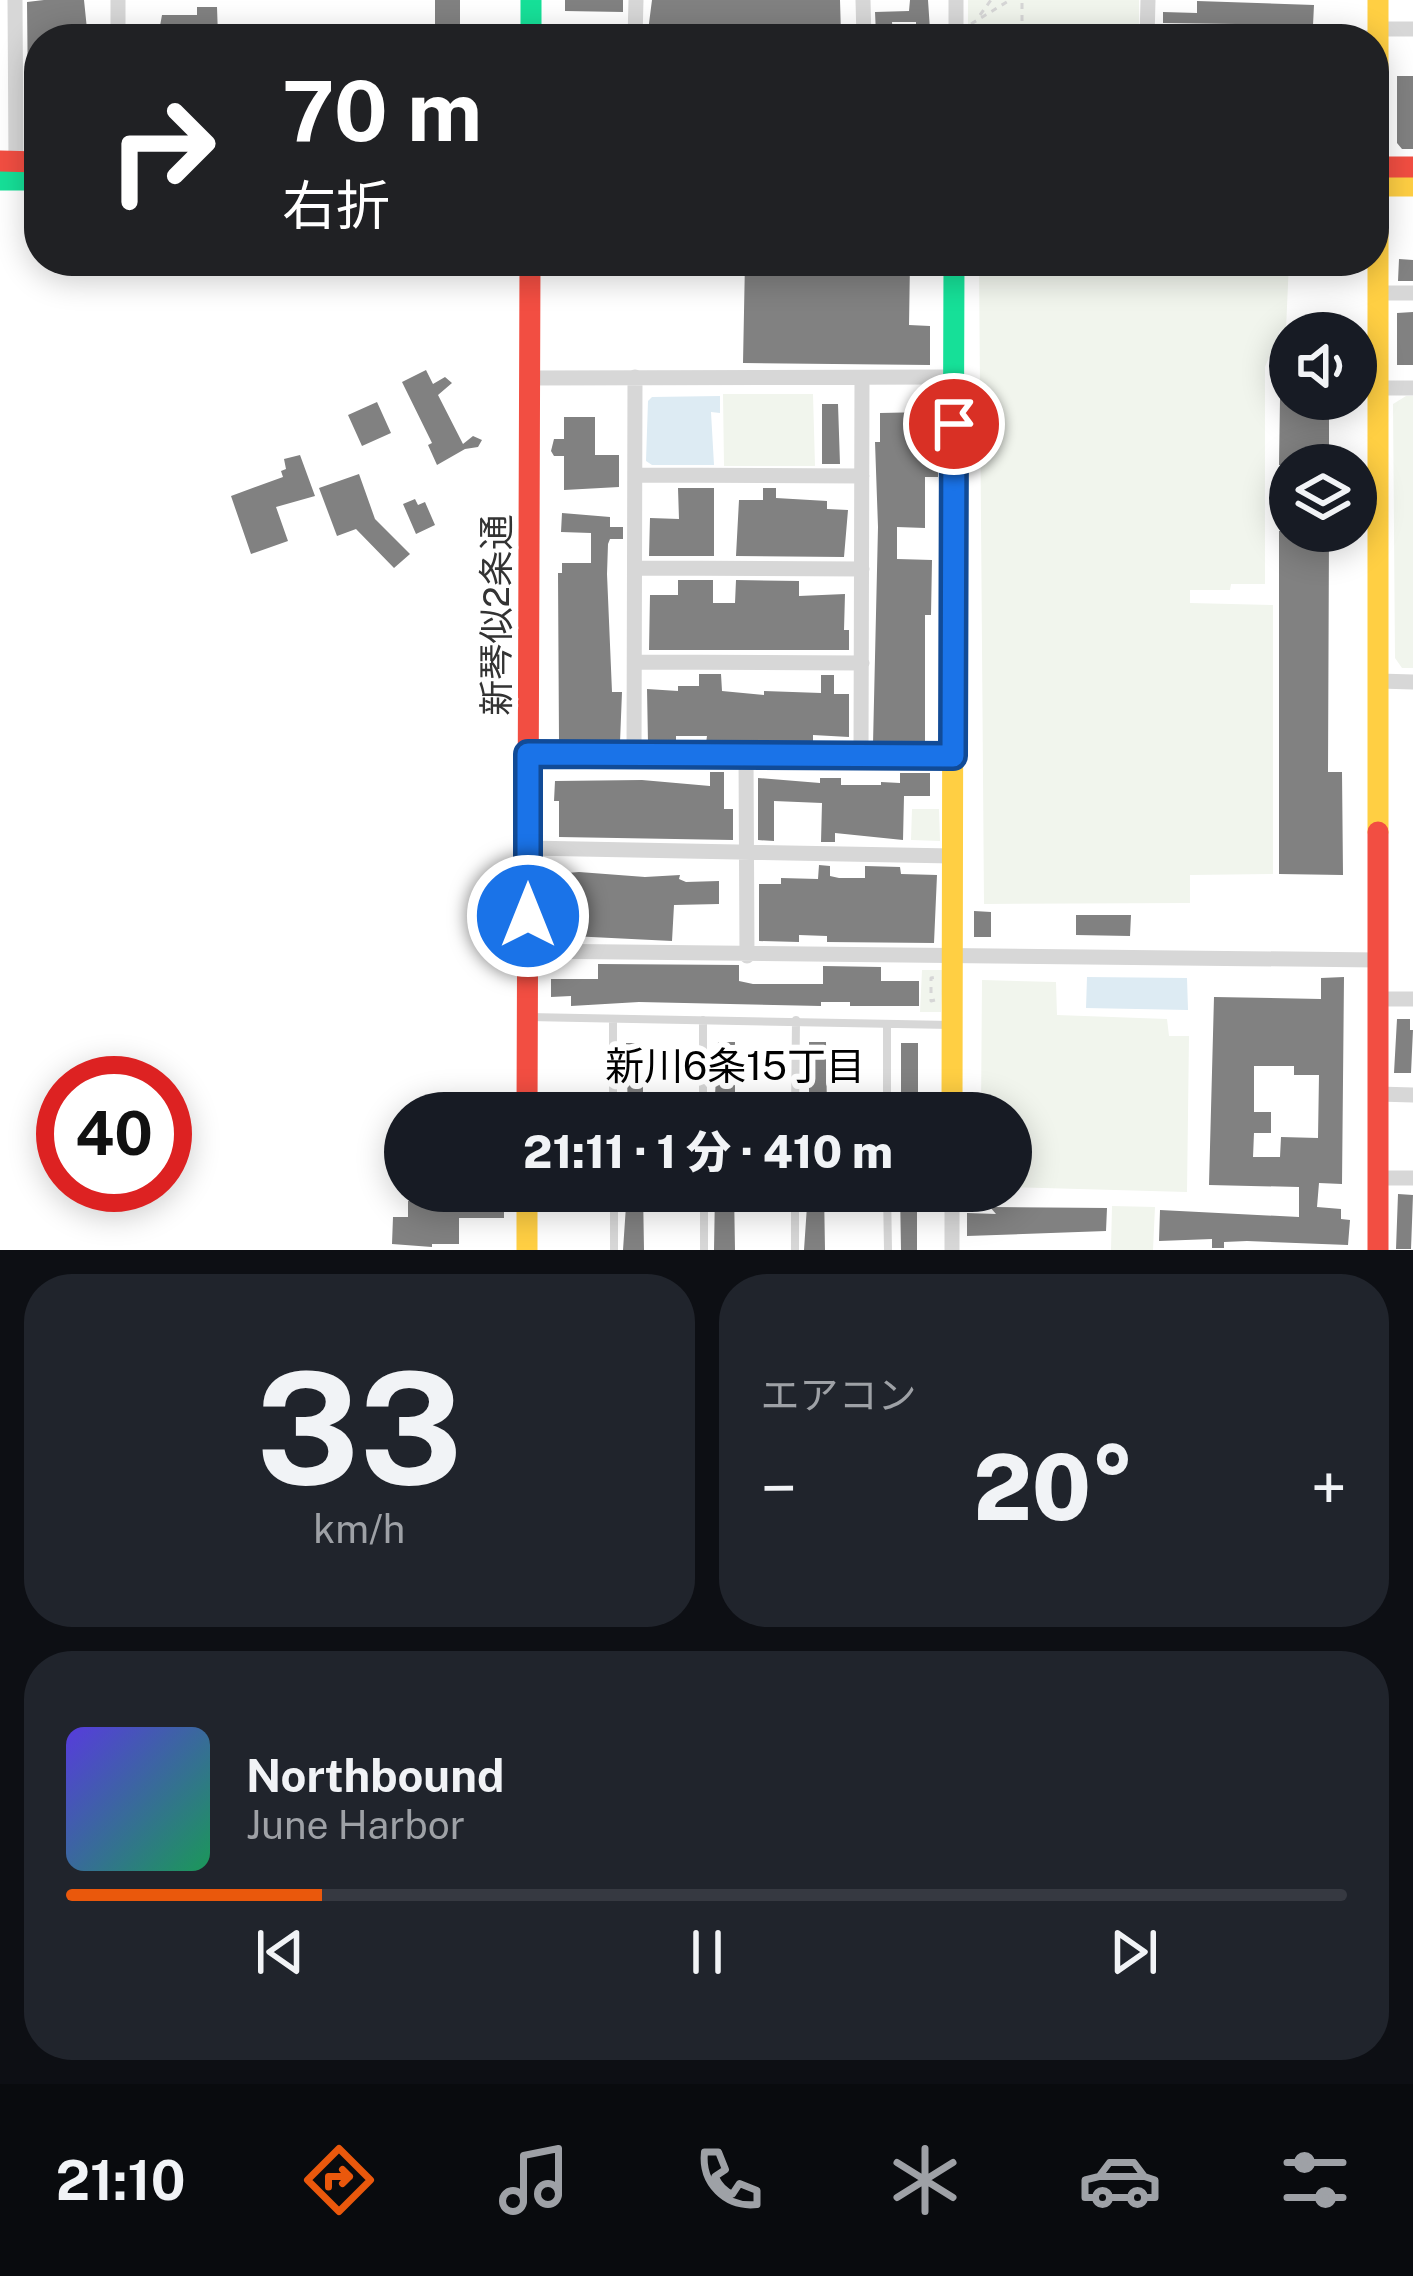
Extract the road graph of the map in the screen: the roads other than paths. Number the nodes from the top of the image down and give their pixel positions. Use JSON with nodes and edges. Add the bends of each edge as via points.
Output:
{"nodes":[{"id":1,"x":14,"y":0,"type":"edge"},
{"id":2,"x":18,"y":162,"type":"edge"},
{"id":3,"x":530,"y":276,"type":"edge"},
{"id":4,"x":955,"y":276,"type":"edge"},
{"id":5,"x":1378,"y":276,"type":"edge"},
{"id":6,"x":1378,"y":293,"type":"junction"},
{"id":7,"x":1413,"y":293,"type":"edge"},
{"id":8,"x":635,"y":377,"type":"junction"},
{"id":9,"x":954,"y":377,"type":"junction"},
{"id":10,"x":530,"y":378,"type":"junction"},
{"id":11,"x":862,"y":378,"type":"junction"},
{"id":12,"x":1378,"y":388,"type":"junction"},
{"id":13,"x":1413,"y":388,"type":"edge"},
{"id":14,"x":635,"y":475,"type":"junction"},
{"id":15,"x":862,"y":476,"type":"junction"},
{"id":16,"x":635,"y":568,"type":"junction"},
{"id":17,"x":862,"y":569,"type":"junction"},
{"id":18,"x":635,"y":662,"type":"junction"},
{"id":19,"x":862,"y":663,"type":"junction"},
{"id":20,"x":1379,"y":682,"type":"junction"},
{"id":21,"x":1413,"y":682,"type":"edge"},
{"id":22,"x":528,"y":754,"type":"junction"},
{"id":23,"x":634,"y":754,"type":"junction"},
{"id":24,"x":746,"y":755,"type":"junction"},
{"id":25,"x":861,"y":755,"type":"junction"},
{"id":26,"x":953,"y":756,"type":"junction"},
{"id":27,"x":528,"y":848,"type":"junction"},
{"id":28,"x":746,"y":850,"type":"junction"},
{"id":29,"x":953,"y":856,"type":"junction"},
{"id":30,"x":528,"y":951,"type":"junction"},
{"id":31,"x":747,"y":956,"type":"junction"},
{"id":32,"x":952,"y":956,"type":"junction"},
{"id":33,"x":1378,"y":960,"type":"junction"},
{"id":34,"x":1378,"y":999,"type":"junction"},
{"id":35,"x":1413,"y":999,"type":"edge"},
{"id":36,"x":527,"y":1017,"type":"junction"},
{"id":37,"x":613,"y":1019,"type":"junction"},
{"id":38,"x":703,"y":1020,"type":"junction"},
{"id":39,"x":796,"y":1020,"type":"junction"},
{"id":40,"x":887,"y":1024,"type":"junction"},
{"id":41,"x":952,"y":1024,"type":"junction"},
{"id":42,"x":527,"y":1092,"type":"edge"},
{"id":43,"x":614,"y":1092,"type":"edge"},
{"id":44,"x":703,"y":1092,"type":"edge"},
{"id":45,"x":795,"y":1092,"type":"edge"},
{"id":46,"x":887,"y":1092,"type":"edge"},
{"id":47,"x":952,"y":1092,"type":"edge"},
{"id":48,"x":1378,"y":1094,"type":"junction"},
{"id":49,"x":1413,"y":1095,"type":"edge"},
{"id":50,"x":1378,"y":1178,"type":"junction"},
{"id":51,"x":1413,"y":1178,"type":"edge"},
{"id":52,"x":527,"y":1212,"type":"edge"},
{"id":53,"x":614,"y":1212,"type":"edge"},
{"id":54,"x":704,"y":1212,"type":"edge"},
{"id":55,"x":795,"y":1212,"type":"edge"},
{"id":56,"x":887,"y":1212,"type":"edge"},
{"id":57,"x":952,"y":1212,"type":"edge"},
{"id":58,"x":527,"y":1250,"type":"edge"},
{"id":59,"x":614,"y":1250,"type":"edge"},
{"id":60,"x":704,"y":1250,"type":"edge"},
{"id":61,"x":795,"y":1250,"type":"edge"},
{"id":62,"x":888,"y":1250,"type":"edge"},
{"id":63,"x":952,"y":1250,"type":"edge"},
{"id":64,"x":1378,"y":1250,"type":"edge"}],
"edges":[{"from":1,"to":2,"type":"street"},
{"from":3,"to":10,"type":"street","name":"新琴似2条通"},
{"from":4,"to":9,"type":"street"},
{"from":5,"to":6,"type":"street"},
{"from":6,"to":7,"type":"street"},
{"from":6,"to":12,"type":"street"},
{"from":8,"to":10,"type":"street"},
{"from":8,"to":11,"type":"street"},
{"from":8,"to":14,"type":"street"},
{"from":9,"to":11,"type":"street"},
{"from":9,"to":26,"type":"street"},
{"from":10,"to":22,"type":"street","name":"新琴似2条通"},
{"from":11,"to":15,"type":"street"},
{"from":12,"to":13,"type":"street"},
{"from":12,"to":20,"type":"street"},
{"from":14,"to":15,"type":"street"},
{"from":14,"to":16,"type":"street"},
{"from":15,"to":17,"type":"street"},
{"from":16,"to":17,"type":"street"},
{"from":16,"to":18,"type":"street"},
{"from":17,"to":19,"type":"street"},
{"from":18,"to":19,"type":"street"},
{"from":18,"to":23,"type":"street"},
{"from":19,"to":25,"type":"street"},
{"from":20,"to":21,"type":"street"},
{"from":20,"to":33,"type":"street"},
{"from":22,"to":23,"type":"street"},
{"from":22,"to":27,"type":"street","name":"新琴似2条通"},
{"from":23,"to":24,"type":"street"},
{"from":24,"to":25,"type":"street"},
{"from":24,"to":28,"type":"street"},
{"from":25,"to":26,"type":"street"},
{"from":26,"to":29,"type":"street"},
{"from":27,"to":28,"type":"street"},
{"from":27,"to":30,"type":"street","name":"新琴似2条通"},
{"from":28,"to":29,"type":"street"},
{"from":28,"to":31,"type":"street"},
{"from":29,"to":32,"type":"street"},
{"from":30,"to":31,"type":"street"},
{"from":30,"to":36,"type":"street","name":"新琴似2条通"},
{"from":31,"to":32,"type":"street"},
{"from":32,"to":33,"type":"street"},
{"from":32,"to":41,"type":"street"},
{"from":33,"to":34,"type":"street"},
{"from":34,"to":35,"type":"street"},
{"from":34,"to":48,"type":"street"},
{"from":36,"to":37,"type":"lane"},
{"from":36,"to":42,"type":"street","name":"新琴似2条通"},
{"from":37,"to":38,"type":"lane"},
{"from":37,"to":43,"type":"lane"},
{"from":38,"to":39,"type":"lane"},
{"from":38,"to":44,"type":"lane"},
{"from":39,"to":40,"type":"lane"},
{"from":39,"to":45,"type":"lane"},
{"from":40,"to":41,"type":"lane"},
{"from":40,"to":46,"type":"lane"},
{"from":41,"to":47,"type":"street"},
{"from":48,"to":49,"type":"street"},
{"from":48,"to":50,"type":"street"},
{"from":50,"to":51,"type":"street"},
{"from":50,"to":64,"type":"street"},
{"from":52,"to":58,"type":"street"},
{"from":53,"to":59,"type":"lane"},
{"from":54,"to":60,"type":"lane"},
{"from":55,"to":61,"type":"lane"},
{"from":56,"to":62,"type":"lane"},
{"from":57,"to":63,"type":"street"}]}
